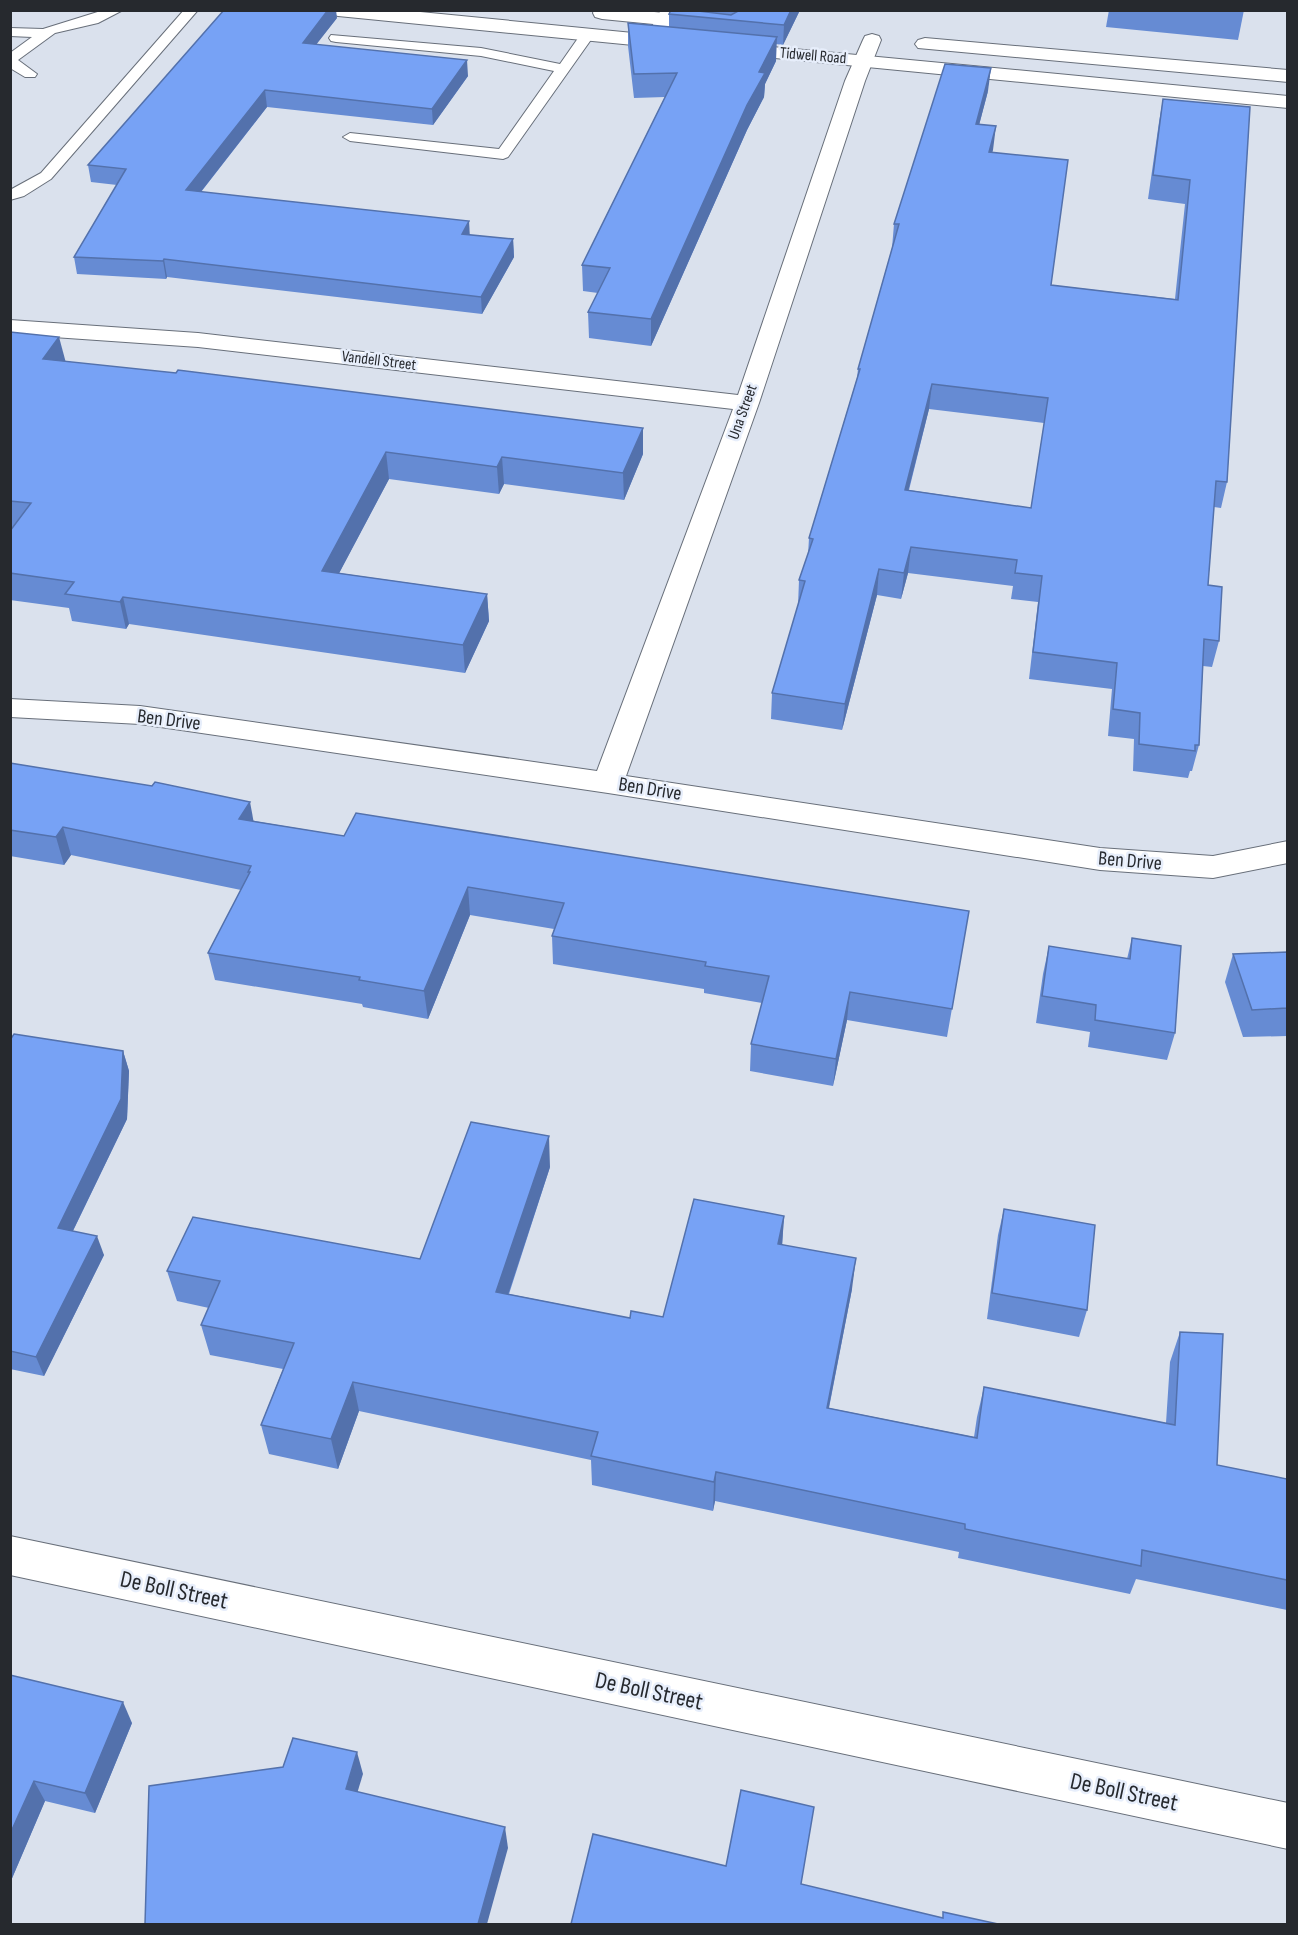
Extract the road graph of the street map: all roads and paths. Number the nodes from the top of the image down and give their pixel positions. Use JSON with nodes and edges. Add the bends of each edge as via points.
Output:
{"nodes":[{"id":1,"x":117,"y":10,"type":"edge"},
{"id":2,"x":192,"y":10,"type":"edge"},
{"id":3,"x":338,"y":10,"type":"edge"},
{"id":4,"x":588,"y":12,"type":"edge"},
{"id":5,"x":406,"y":14,"type":"edge"},
{"id":6,"x":668,"y":15,"type":"edge"},
{"id":7,"x":499,"y":26,"type":"junction"},
{"id":8,"x":734,"y":26,"type":"edge"},
{"id":9,"x":10,"y":32,"type":"edge"},
{"id":10,"x":44,"y":33,"type":"junction"},
{"id":11,"x":588,"y":34,"type":"junction"},
{"id":12,"x":336,"y":38,"type":"dead end"},
{"id":13,"x":653,"y":41,"type":"junction"},
{"id":14,"x":688,"y":44,"type":"edge"},
{"id":15,"x":877,"y":45,"type":"junction"},
{"id":16,"x":711,"y":47,"type":"edge"},
{"id":17,"x":481,"y":52,"type":"junction"},
{"id":18,"x":10,"y":61,"type":"edge"},
{"id":19,"x":564,"y":69,"type":"junction"},
{"id":20,"x":30,"y":75,"type":"dead end"},
{"id":21,"x":1287,"y":76,"type":"edge"},
{"id":22,"x":1287,"y":102,"type":"edge"},
{"id":23,"x":351,"y":137,"type":"dead end"},
{"id":24,"x":15,"y":194,"type":"edge"},
{"id":25,"x":10,"y":212,"type":"edge"},
{"id":26,"x":10,"y":327,"type":"edge"},
{"id":27,"x":747,"y":403,"type":"junction"},
{"id":28,"x":10,"y":708,"type":"edge"},
{"id":29,"x":608,"y":783,"type":"junction"},
{"id":30,"x":1287,"y":852,"type":"edge"},
{"id":31,"x":10,"y":1555,"type":"edge"},
{"id":32,"x":1287,"y":1826,"type":"edge"}],
"edges":[{"from":1,"to":10,"type":"lane"},
{"from":2,"to":24,"type":"lane","via":[[46,176]]},
{"from":3,"to":5,"type":"street"},
{"from":4,"to":6,"type":"street"},
{"from":5,"to":7,"type":"street"},
{"from":6,"to":8,"type":"street"},
{"from":6,"to":13,"type":"street"},
{"from":7,"to":11,"type":"street"},
{"from":7,"to":17,"type":"lane"},
{"from":9,"to":10,"type":"lane"},
{"from":10,"to":18,"type":"lane"},
{"from":11,"to":13,"type":"street"},
{"from":11,"to":19,"type":"lane"},
{"from":12,"to":17,"type":"lane"},
{"from":13,"to":14,"type":"street"},
{"from":15,"to":16,"type":"street","name":"Tidwell Road"},
{"from":15,"to":21,"type":"street","name":"Tidwell Road"},
{"from":15,"to":22,"type":"street","name":"Tidwell Road"},
{"from":15,"to":27,"type":"street","name":"Una Street"},
{"from":17,"to":19,"type":"lane"},
{"from":18,"to":20,"type":"lane"},
{"from":19,"to":23,"type":"lane","via":[[503,154]]},
{"from":24,"to":25,"type":"lane"},
{"from":26,"to":27,"type":"street","name":"Vandell Street","via":[[198,340]]},
{"from":27,"to":29,"type":"street","name":"Una Street"},
{"from":28,"to":29,"type":"street","name":"Ben Drive","via":[[140,715]]},
{"from":29,"to":30,"type":"street","name":"Ben Drive","via":[[1100,859],[1213,867]]},
{"from":31,"to":32,"type":"street","name":"De Boll Street"}]}
